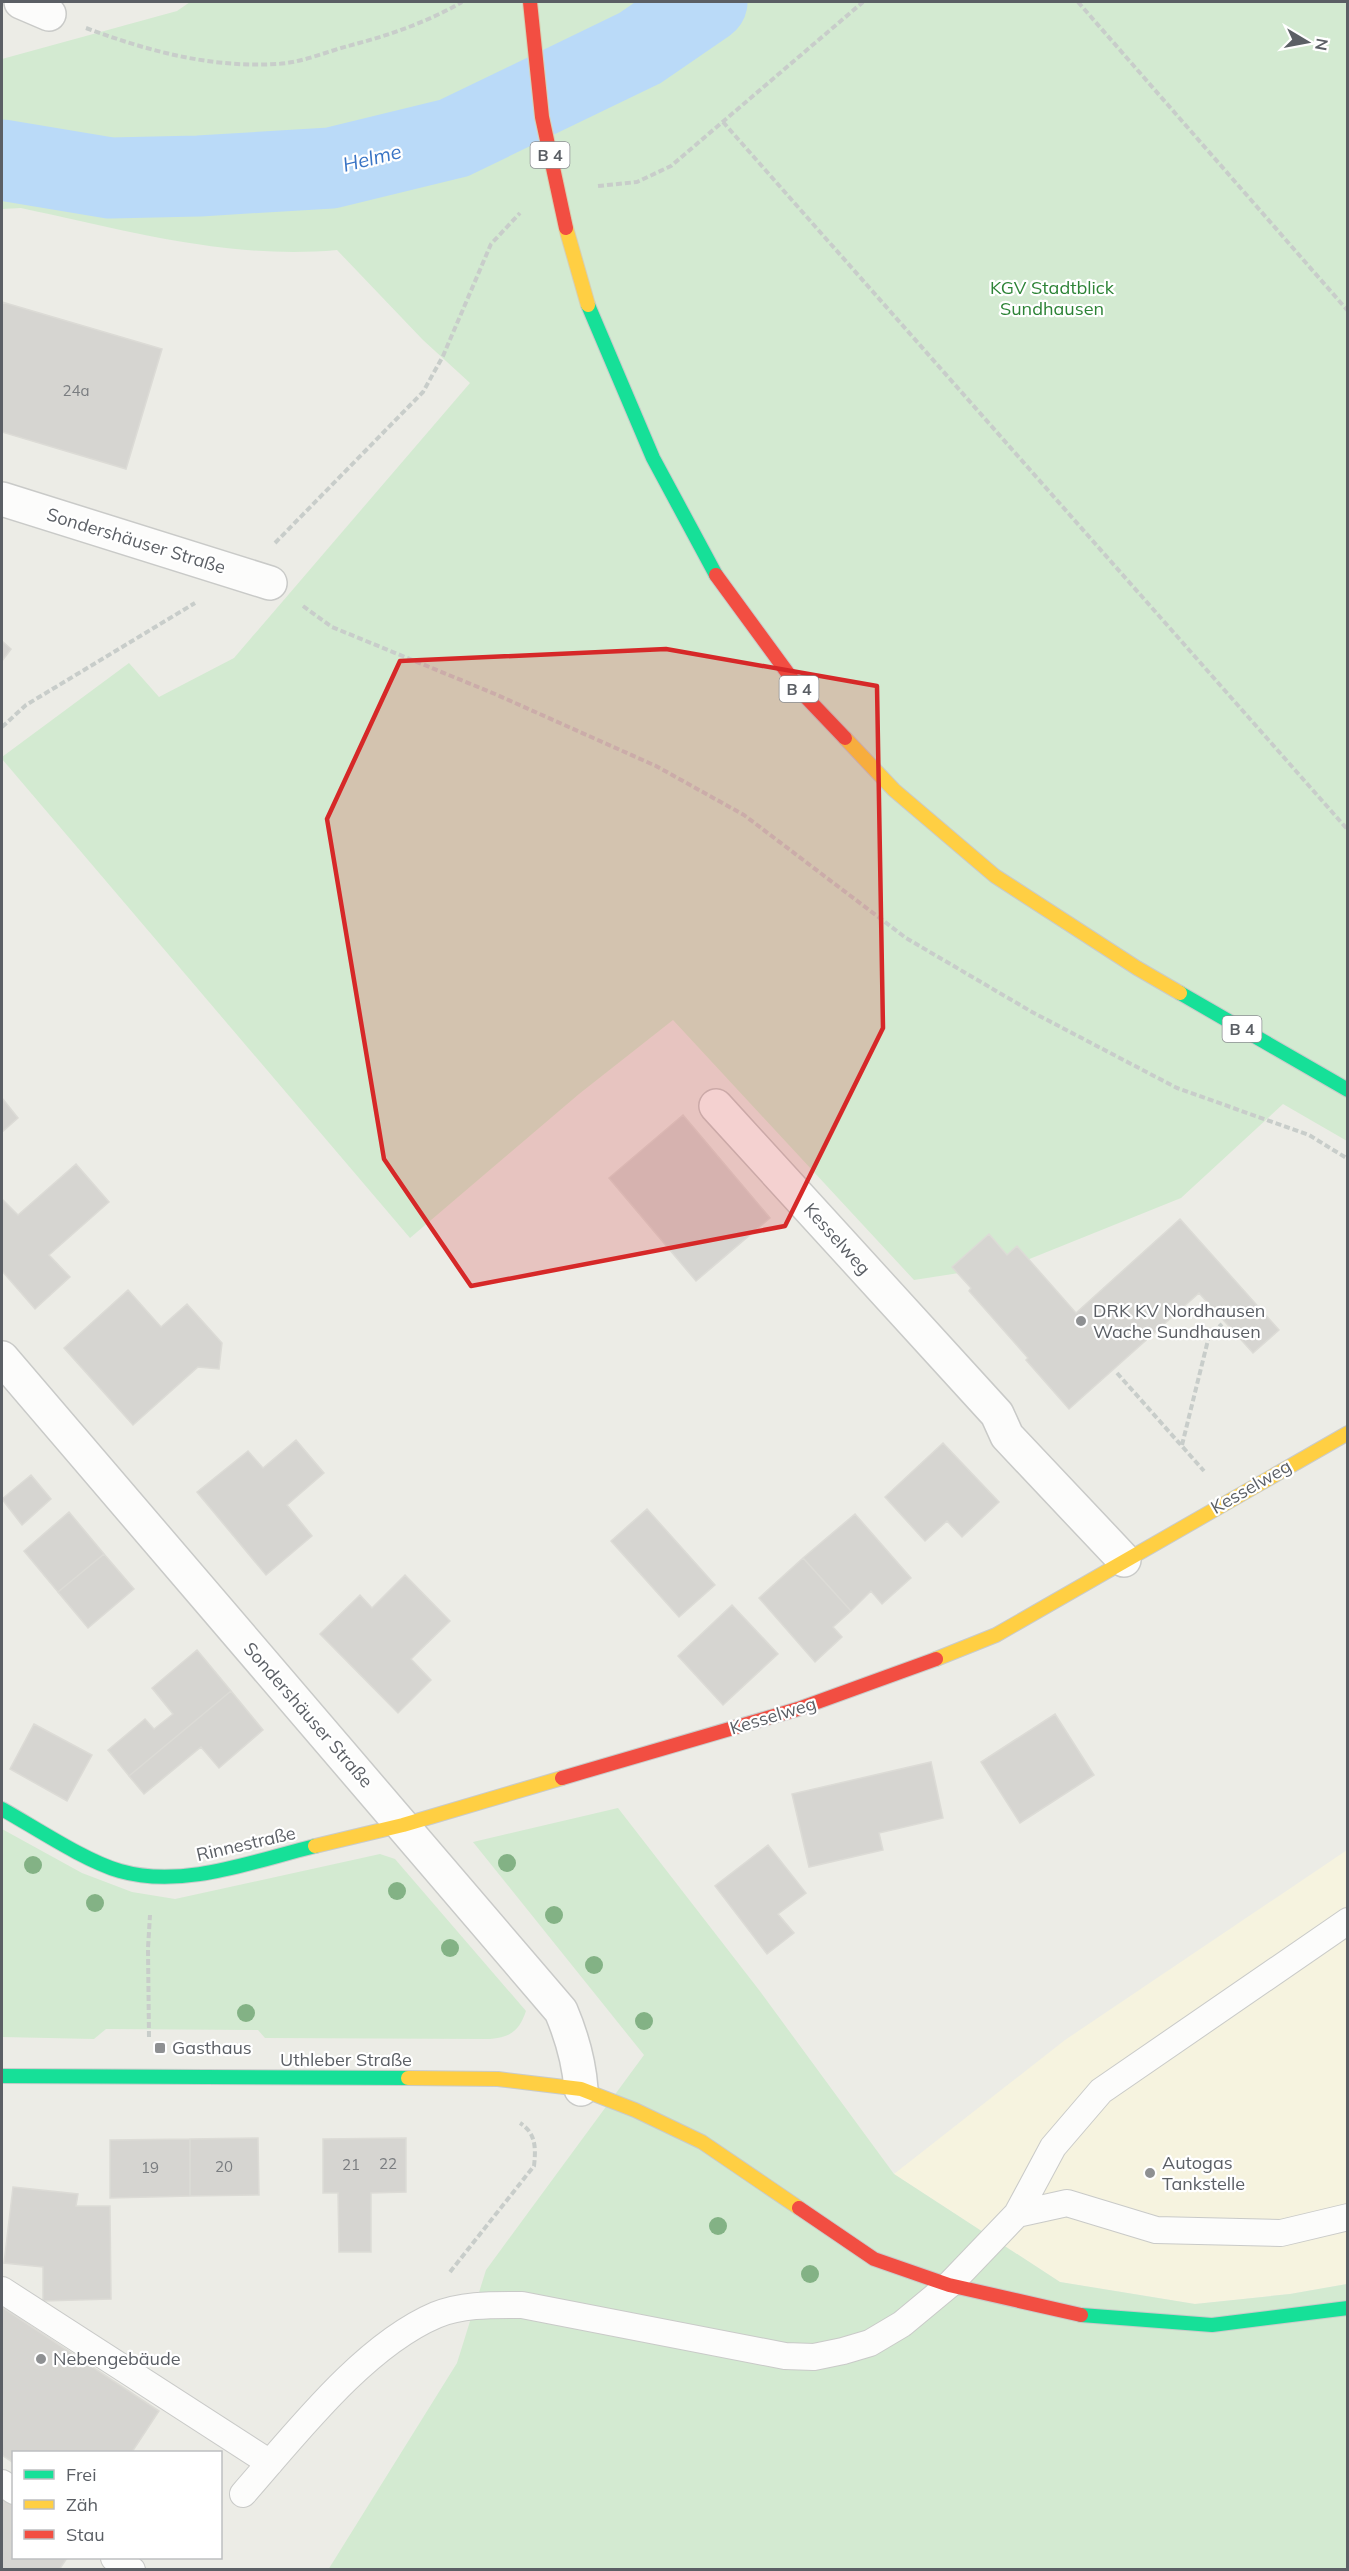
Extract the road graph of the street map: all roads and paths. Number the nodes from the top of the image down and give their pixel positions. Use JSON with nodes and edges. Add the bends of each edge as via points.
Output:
{"nodes":[{"id":1,"x":462,"y":2,"type":"edge"},
{"id":2,"x":530,"y":2,"type":"edge"},
{"id":3,"x":863,"y":2,"type":"edge"},
{"id":4,"x":1078,"y":2,"type":"edge"},
{"id":5,"x":35,"y":8,"type":"edge"},
{"id":6,"x":723,"y":122,"type":"junction"},
{"id":7,"x":596,"y":186,"type":"dead end"},
{"id":8,"x":520,"y":213,"type":"dead end"},
{"id":9,"x":1347,"y":311,"type":"edge"},
{"id":10,"x":2,"y":499,"type":"edge"},
{"id":11,"x":257,"y":579,"type":"junction"},
{"id":12,"x":2,"y":727,"type":"edge"},
{"id":13,"x":1347,"y":830,"type":"edge"},
{"id":14,"x":1347,"y":1090,"type":"edge"},
{"id":15,"x":716,"y":1106,"type":"dead end"},
{"id":16,"x":1347,"y":1159,"type":"edge"},
{"id":17,"x":1222,"y":1324,"type":"dead end"},
{"id":18,"x":2,"y":1358,"type":"edge"},
{"id":19,"x":1117,"y":1373,"type":"dead end"},
{"id":20,"x":1347,"y":1432,"type":"edge"},
{"id":21,"x":1182,"y":1446,"type":"junction"},
{"id":22,"x":1230,"y":1500,"type":"junction"},
{"id":23,"x":1124,"y":1560,"type":"junction"},
{"id":24,"x":2,"y":1809,"type":"edge"},
{"id":25,"x":403,"y":1825,"type":"junction"},
{"id":26,"x":153,"y":1876,"type":"junction"},
{"id":27,"x":1347,"y":1921,"type":"edge"},
{"id":28,"x":2,"y":2076,"type":"edge"},
{"id":29,"x":150,"y":2077,"type":"junction"},
{"id":30,"x":498,"y":2079,"type":"junction"},
{"id":31,"x":581,"y":2089,"type":"junction"},
{"id":32,"x":1017,"y":2214,"type":"junction"},
{"id":33,"x":1347,"y":2217,"type":"edge"},
{"id":34,"x":445,"y":2277,"type":"dead end"},
{"id":35,"x":949,"y":2285,"type":"junction"},
{"id":36,"x":2,"y":2290,"type":"edge"},
{"id":37,"x":1347,"y":2308,"type":"edge"},
{"id":38,"x":270,"y":2463,"type":"junction"},
{"id":39,"x":243,"y":2494,"type":"dead end"},
{"id":40,"x":116,"y":2559,"type":"edge"},
{"id":41,"x":132,"y":2570,"type":"edge"}],
"edges":[{"from":1,"to":5,"type":"path","via":[[375,39],[279,64],[212,63],[141,48]]},
{"from":2,"to":14,"type":"street","number":"B 4","bridge":true,"via":[[551,164],[588,306],[653,458],[720,582],[803,694],[894,790],[995,876],[1137,968]]},
{"from":3,"to":6,"type":"path"},
{"from":4,"to":9,"type":"path"},
{"from":6,"to":7,"type":"path","via":[[671,166],[637,182]]},
{"from":6,"to":13,"type":"path"},
{"from":8,"to":11,"type":"path","via":[[490,244],[443,356],[423,392]]},
{"from":10,"to":11,"type":"street","name":"Sondershäuser Straße"},
{"from":11,"to":12,"type":"path","via":[[26,705]]},
{"from":11,"to":16,"type":"path","via":[[332,627],[656,766],[744,815],[906,938],[1032,1012],[1177,1088],[1309,1135]]},
{"from":15,"to":23,"type":"street","name":"Kesselweg","via":[[997,1414],[1007,1436]]},
{"from":17,"to":21,"type":"path","via":[[1209,1336]]},
{"from":18,"to":25,"type":"street","name":"Sondershäuser Straße"},
{"from":19,"to":21,"type":"path"},
{"from":20,"to":22,"type":"street","name":"Kesselweg"},
{"from":21,"to":22,"type":"path"},
{"from":22,"to":23,"type":"street","name":"Kesselweg"},
{"from":23,"to":25,"type":"street","name":"Kesselweg","via":[[996,1635],[897,1675],[786,1712]]},
{"from":24,"to":26,"type":"street","name":"Rinnestraße","via":[[120,1871]]},
{"from":25,"to":26,"type":"street","name":"Rinnestraße","via":[[197,1875]]},
{"from":25,"to":31,"type":"street","name":"Sondershäuser Straße","via":[[561,2011],[580,2067]]},
{"from":26,"to":29,"type":"path","via":[[147,1948]]},
{"from":27,"to":32,"type":"lane","via":[[1101,2091],[1053,2147]]},
{"from":28,"to":29,"type":"street","name":"Uthleber Straße"},
{"from":29,"to":30,"type":"street","name":"Uthleber Straße"},
{"from":30,"to":31,"type":"street","name":"Uthleber Straße"},
{"from":30,"to":34,"type":"path","via":[[501,2111],[529,2129],[536,2149],[534,2166]]},
{"from":31,"to":35,"type":"street","name":"Uthleber Straße","via":[[702,2142],[874,2259]]},
{"from":32,"to":33,"type":"lane","via":[[1067,2203],[1156,2230],[1281,2233]]},
{"from":32,"to":35,"type":"lane"},
{"from":35,"to":37,"type":"street","name":"Uthleber Straße","via":[[1074,2314],[1212,2325]]},
{"from":35,"to":38,"type":"lane","via":[[902,2324],[870,2343],[814,2357],[785,2356],[522,2305],[480,2304],[438,2314],[400,2333],[332,2393]]},
{"from":36,"to":38,"type":"lane"},
{"from":38,"to":39,"type":"lane"},
{"from":40,"to":41,"type":"lane"}]}
